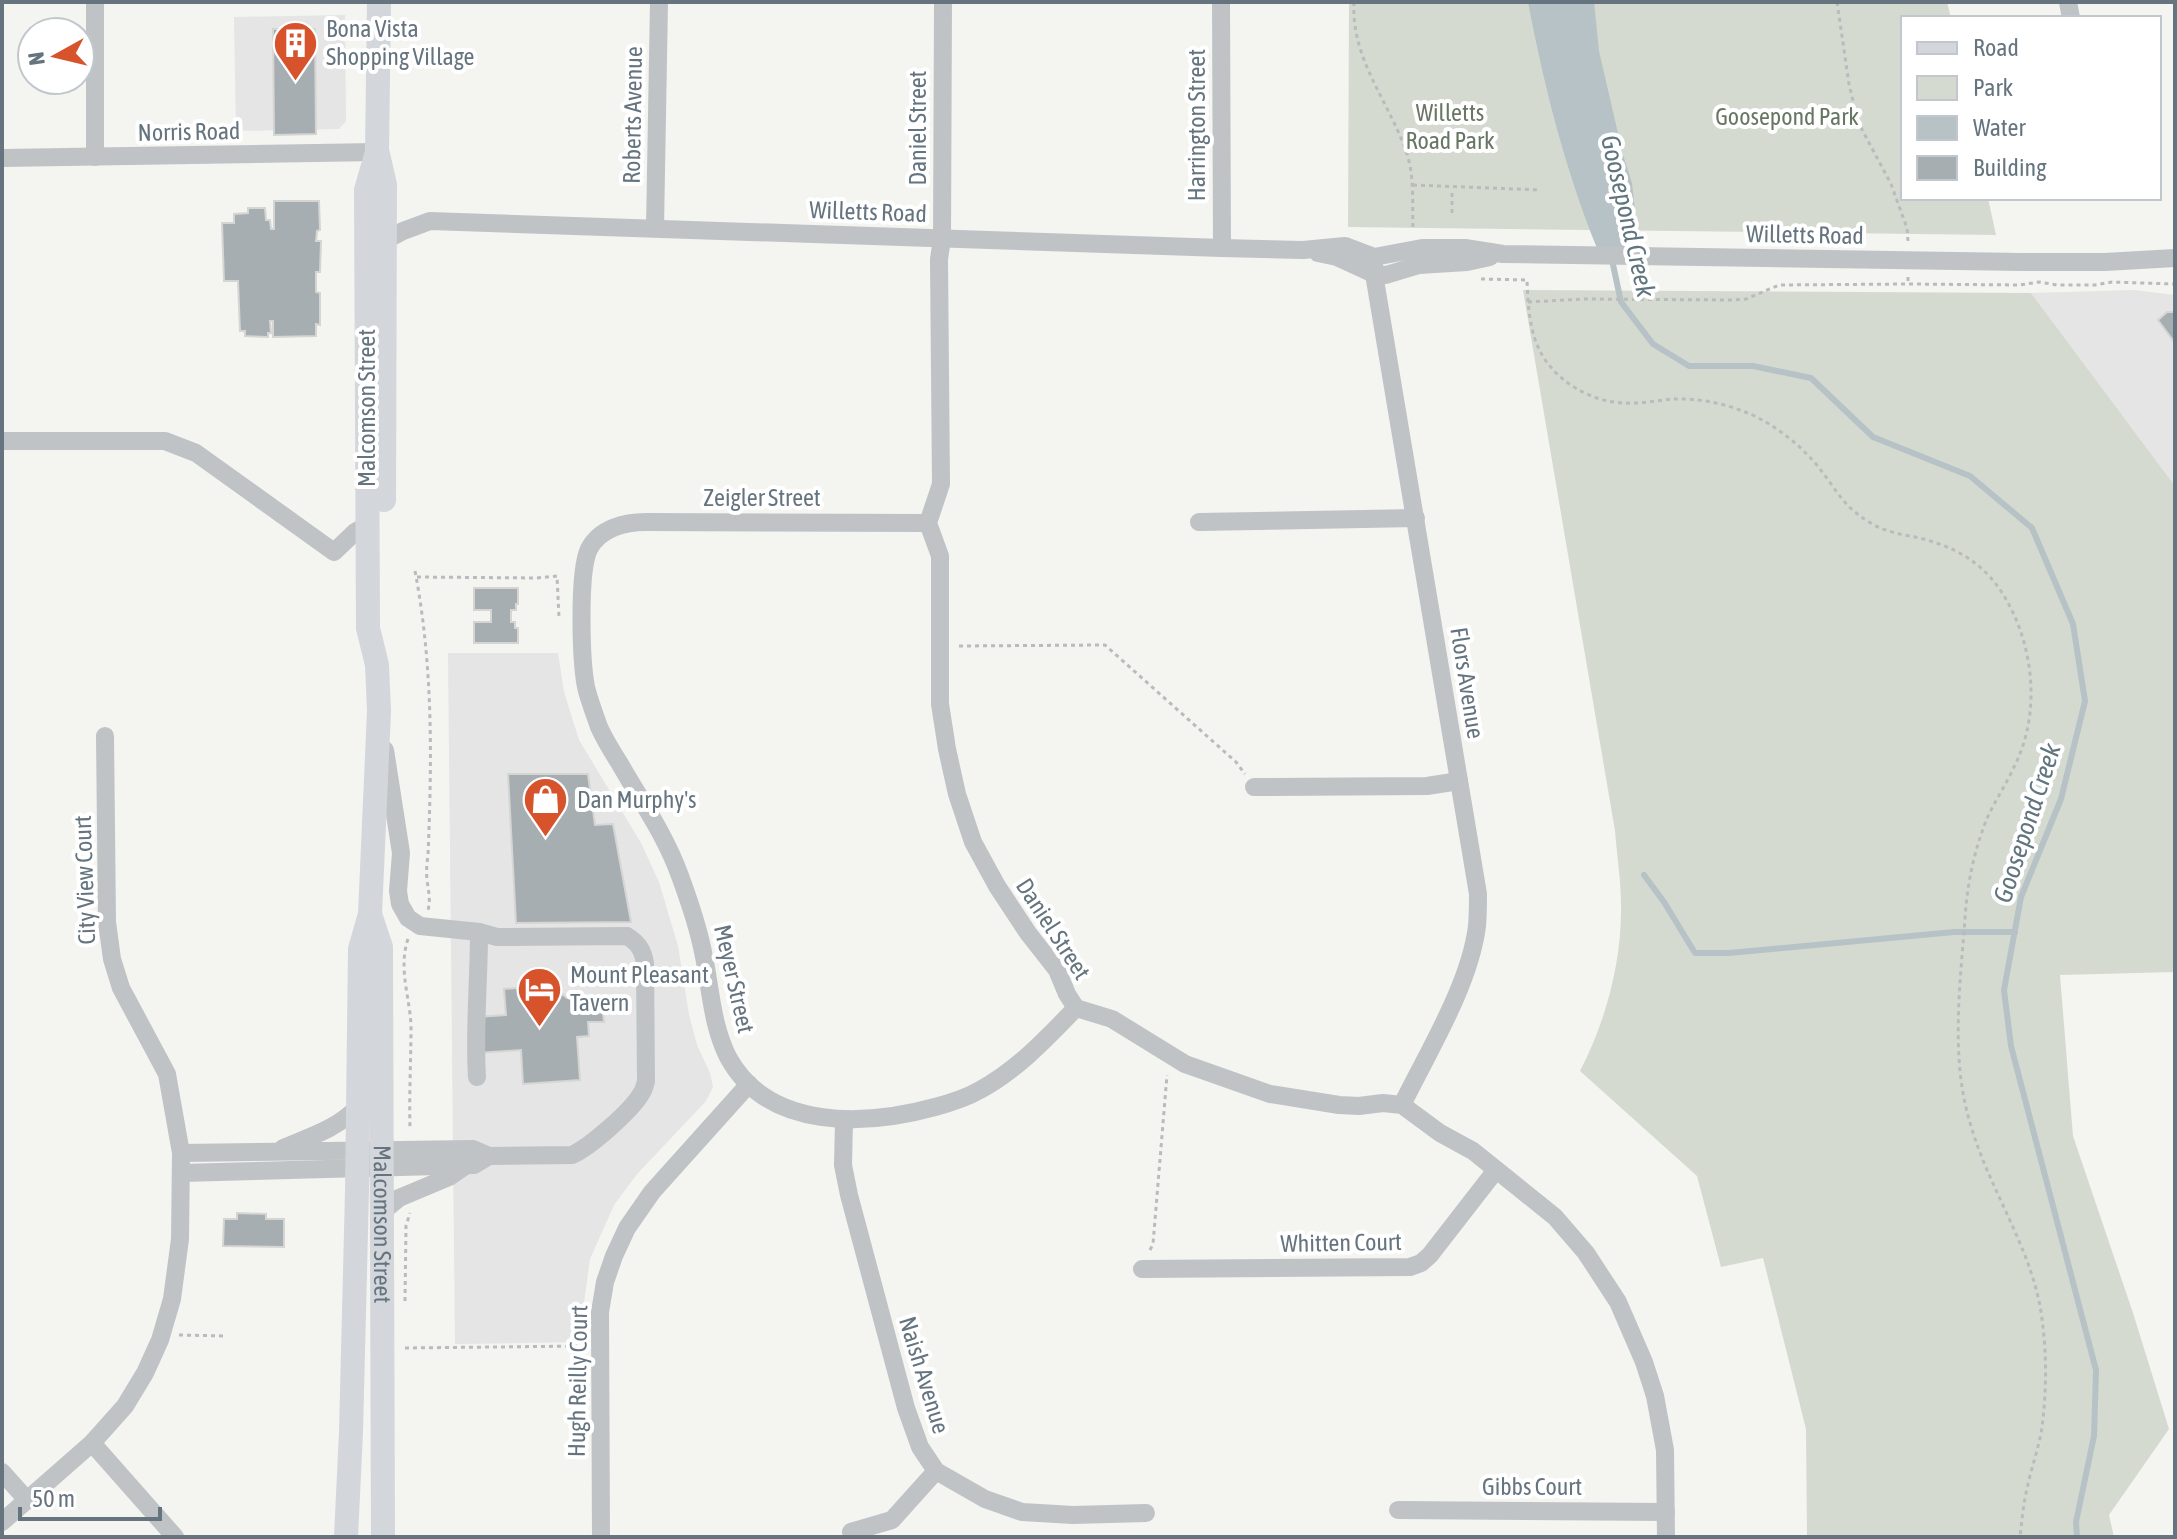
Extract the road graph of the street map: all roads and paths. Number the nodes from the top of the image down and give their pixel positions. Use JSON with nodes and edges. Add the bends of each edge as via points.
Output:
{"nodes":[{"id":1,"x":95,"y":2,"type":"edge"},
{"id":2,"x":379,"y":2,"type":"edge"},
{"id":3,"x":659,"y":2,"type":"edge"},
{"id":4,"x":943,"y":2,"type":"edge"},
{"id":5,"x":1221,"y":2,"type":"edge"},
{"id":6,"x":1354,"y":2,"type":"edge"},
{"id":7,"x":1837,"y":2,"type":"edge"},
{"id":8,"x":377,"y":152,"type":"junction"},
{"id":9,"x":95,"y":157,"type":"junction"},
{"id":10,"x":2,"y":158,"type":"edge"},
{"id":11,"x":1412,"y":185,"type":"junction"},
{"id":12,"x":1452,"y":187,"type":"junction"},
{"id":13,"x":1541,"y":190,"type":"dead end"},
{"id":14,"x":1452,"y":213,"type":"dead end"},
{"id":15,"x":655,"y":228,"type":"junction"},
{"id":16,"x":1413,"y":238,"type":"dead end"},
{"id":17,"x":942,"y":239,"type":"junction"},
{"id":18,"x":386,"y":240,"type":"junction"},
{"id":19,"x":1908,"y":245,"type":"dead end"},
{"id":20,"x":1222,"y":248,"type":"junction"},
{"id":21,"x":2175,"y":258,"type":"edge"},
{"id":22,"x":2105,"y":262,"type":"junction"},
{"id":23,"x":1374,"y":266,"type":"junction"},
{"id":24,"x":2175,"y":269,"type":"edge"},
{"id":25,"x":1908,"y":277,"type":"dead end"},
{"id":26,"x":1527,"y":280,"type":"dead end"},
{"id":27,"x":1908,"y":284,"type":"junction"},
{"id":28,"x":2175,"y":284,"type":"edge"},
{"id":29,"x":1528,"y":302,"type":"junction"},
{"id":30,"x":2,"y":441,"type":"edge"},
{"id":31,"x":1416,"y":518,"type":"junction"},
{"id":32,"x":1199,"y":522,"type":"dead end"},
{"id":33,"x":928,"y":523,"type":"junction"},
{"id":34,"x":367,"y":525,"type":"junction"},
{"id":35,"x":599,"y":537,"type":"joint"},
{"id":36,"x":415,"y":571,"type":"dead end"},
{"id":37,"x":417,"y":577,"type":"junction"},
{"id":38,"x":559,"y":618,"type":"dead end"},
{"id":39,"x":939,"y":646,"type":"junction"},
{"id":40,"x":377,"y":665,"type":"junction"},
{"id":41,"x":379,"y":711,"type":"junction"},
{"id":42,"x":105,"y":736,"type":"dead end"},
{"id":43,"x":1459,"y":781,"type":"junction"},
{"id":44,"x":1254,"y":787,"type":"joint"},
{"id":45,"x":370,"y":914,"type":"junction"},
{"id":46,"x":424,"y":916,"type":"dead end"},
{"id":47,"x":479,"y":932,"type":"junction"},
{"id":48,"x":411,"y":934,"type":"dead end"},
{"id":49,"x":1076,"y":1008,"type":"junction"},
{"id":50,"x":1173,"y":1057,"type":"junction"},
{"id":51,"x":477,"y":1077,"type":"dead end"},
{"id":52,"x":749,"y":1084,"type":"junction"},
{"id":53,"x":1402,"y":1105,"type":"junction"},
{"id":54,"x":358,"y":1107,"type":"junction"},
{"id":55,"x":844,"y":1121,"type":"junction"},
{"id":56,"x":410,"y":1128,"type":"dead end"},
{"id":57,"x":273,"y":1152,"type":"junction"},
{"id":58,"x":181,"y":1153,"type":"junction"},
{"id":59,"x":489,"y":1156,"type":"junction"},
{"id":60,"x":370,"y":1159,"type":"junction"},
{"id":61,"x":465,"y":1166,"type":"junction"},
{"id":62,"x":1496,"y":1170,"type":"junction"},
{"id":63,"x":181,"y":1173,"type":"junction"},
{"id":64,"x":382,"y":1212,"type":"junction"},
{"id":65,"x":1142,"y":1269,"type":"joint"},
{"id":66,"x":163,"y":1330,"type":"junction"},
{"id":67,"x":227,"y":1336,"type":"dead end"},
{"id":68,"x":599,"y":1346,"type":"junction"},
{"id":69,"x":405,"y":1348,"type":"dead end"},
{"id":70,"x":92,"y":1443,"type":"junction"},
{"id":71,"x":936,"y":1471,"type":"junction"},
{"id":72,"x":2,"y":1472,"type":"edge"},
{"id":73,"x":27,"y":1500,"type":"junction"},
{"id":74,"x":1398,"y":1510,"type":"dead end"},
{"id":75,"x":1666,"y":1512,"type":"junction"},
{"id":76,"x":1146,"y":1513,"type":"dead end"},
{"id":77,"x":2,"y":1522,"type":"edge"},
{"id":78,"x":851,"y":1532,"type":"dead end"},
{"id":79,"x":175,"y":1537,"type":"edge"},
{"id":80,"x":346,"y":1537,"type":"edge"},
{"id":81,"x":383,"y":1537,"type":"edge"},
{"id":82,"x":601,"y":1537,"type":"edge"},
{"id":83,"x":1666,"y":1537,"type":"edge"},
{"id":84,"x":2020,"y":1537,"type":"edge"}],
"edges":[{"from":1,"to":9,"type":"street"},
{"from":2,"to":8,"type":"main road","name":"Malcomson Street"},
{"from":3,"to":15,"type":"street","name":"Roberts Avenue"},
{"from":4,"to":17,"type":"street","name":"Daniel Street"},
{"from":5,"to":20,"type":"street","name":"Harrington Street"},
{"from":6,"to":11,"type":"path","via":[[1357,43],[1406,151]]},
{"from":7,"to":19,"type":"path","via":[[1858,122],[1891,184]]},
{"from":8,"to":9,"type":"street","name":"Norris Road"},
{"from":8,"to":18,"type":"main road","name":"Malcomson Street","via":[[385,185]]},
{"from":8,"to":34,"type":"main road","name":"Malcomson Street","via":[[366,190]]},
{"from":9,"to":10,"type":"street","name":"Norris Road"},
{"from":11,"to":12,"type":"path"},
{"from":11,"to":16,"type":"path"},
{"from":12,"to":13,"type":"path"},
{"from":12,"to":14,"type":"path"},
{"from":15,"to":17,"type":"street","name":"Willetts Road"},
{"from":15,"to":18,"type":"street","name":"Willetts Road","via":[[430,221]]},
{"from":17,"to":20,"type":"street","name":"Willetts Road"},
{"from":17,"to":33,"type":"street","name":"Daniel Street","via":[[941,484]]},
{"from":18,"to":40,"type":"main road","name":"Malcomson Street","via":[[383,624]]},
{"from":20,"to":23,"type":"street","name":"Willetts Road","via":[[1303,250]]},
{"from":21,"to":22,"type":"street","name":"Willetts Road"},
{"from":22,"to":23,"type":"street","name":"Willetts Road","via":[[1503,254],[1419,265],[1386,275]]},
{"from":22,"to":24,"type":"street","name":"Willetts Road"},
{"from":23,"to":31,"type":"street","name":"Flors Avenue"},
{"from":25,"to":27,"type":"path"},
{"from":26,"to":29,"type":"path"},
{"from":27,"to":28,"type":"path"},
{"from":27,"to":29,"type":"path","via":[[1779,285],[1746,299]]},
{"from":29,"to":84,"type":"path","via":[[1540,352],[1565,381],[1623,404],[1689,400],[1749,413],[1794,443],[1851,510],[1872,524],[1960,552],[1989,576],[2016,618],[2032,682],[2031,711],[2016,765],[1982,829],[1969,878],[1958,1014],[1970,1125],[2026,1259],[2045,1348],[2041,1431]]},
{"from":30,"to":34,"type":"street","via":[[165,441],[196,453],[334,552]]},
{"from":31,"to":32,"type":"street"},
{"from":31,"to":43,"type":"street","name":"Flors Avenue"},
{"from":33,"to":35,"type":"street","name":"Zeigler Street","via":[[633,522]]},
{"from":33,"to":39,"type":"street","name":"Daniel Street","via":[[940,556]]},
{"from":34,"to":40,"type":"main road","name":"Malcomson Street","via":[[368,628]]},
{"from":35,"to":52,"type":"street","name":"Meyer Street","via":[[585,562],[582,587],[586,688],[600,730],[672,854],[695,918],[714,1021],[729,1058]]},
{"from":36,"to":37,"type":"path"},
{"from":37,"to":38,"type":"path","via":[[557,576]]},
{"from":37,"to":46,"type":"path","via":[[430,713],[430,903]]},
{"from":39,"to":44,"type":"path","via":[[1105,645],[1236,762]]},
{"from":39,"to":49,"type":"street","name":"Daniel Street","via":[[947,749],[973,842]]},
{"from":40,"to":41,"type":"main road","name":"Malcomson Street"},
{"from":41,"to":45,"type":"main road","name":"Malcomson Street"},
{"from":41,"to":47,"type":"street","via":[[401,853],[400,904],[420,926]]},
{"from":42,"to":58,"type":"street","name":"City View Court","via":[[112,959],[121,988],[167,1074]]},
{"from":43,"to":44,"type":"street","via":[[1427,786]]},
{"from":43,"to":53,"type":"street","name":"Flors Avenue","via":[[1478,894],[1477,927],[1457,991]]},
{"from":45,"to":54,"type":"main road","name":"Malcomson Street","via":[[360,949]]},
{"from":45,"to":60,"type":"main road","name":"Malcomson Street","via":[[381,947]]},
{"from":47,"to":51,"type":"street"},
{"from":47,"to":59,"type":"street","via":[[497,937],[627,936],[637,942],[645,963],[642,1094],[584,1150],[572,1155]]},
{"from":48,"to":56,"type":"path","via":[[405,947]]},
{"from":49,"to":50,"type":"street","name":"Daniel Street","via":[[1112,1019]]},
{"from":49,"to":55,"type":"street","name":"Meyer Street","via":[[1027,1058],[976,1093],[910,1114]]},
{"from":50,"to":53,"type":"street","name":"Daniel Street","via":[[1270,1094],[1339,1105]]},
{"from":50,"to":65,"type":"path","via":[[1167,1073],[1153,1244]]},
{"from":52,"to":55,"type":"street","name":"Meyer Street","via":[[787,1108]]},
{"from":52,"to":68,"type":"street","name":"Hugh Reilly Court","via":[[652,1192],[627,1228],[605,1282]]},
{"from":53,"to":62,"type":"street"},
{"from":54,"to":57,"type":"street","via":[[345,1121]]},
{"from":54,"to":60,"type":"main road","name":"Malcomson Street"},
{"from":55,"to":71,"type":"street","name":"Naish Avenue","via":[[843,1165],[857,1225],[906,1408],[920,1447]]},
{"from":57,"to":58,"type":"street"},
{"from":57,"to":60,"type":"street"},
{"from":58,"to":63,"type":"street","name":"City View Court"},
{"from":59,"to":60,"type":"street","via":[[473,1149]]},
{"from":59,"to":61,"type":"street"},
{"from":60,"to":61,"type":"street"},
{"from":60,"to":63,"type":"street"},
{"from":60,"to":64,"type":"main road","name":"Malcomson Street"},
{"from":60,"to":80,"type":"main road","name":"Malcomson Street"},
{"from":61,"to":64,"type":"street","via":[[399,1198]]},
{"from":62,"to":65,"type":"street","name":"Whitten Court","via":[[1430,1255],[1410,1267]]},
{"from":62,"to":75,"type":"street","via":[[1555,1217],[1618,1302],[1655,1396],[1665,1450]]},
{"from":63,"to":66,"type":"street","name":"City View Court","via":[[180,1239]]},
{"from":64,"to":81,"type":"main road","name":"Malcomson Street"},
{"from":66,"to":67,"type":"path"},
{"from":66,"to":70,"type":"street","name":"City View Court","via":[[125,1406]]},
{"from":68,"to":69,"type":"path"},
{"from":68,"to":82,"type":"street","name":"Hugh Reilly Court"},
{"from":70,"to":73,"type":"street","name":"City View Court"},
{"from":70,"to":79,"type":"street"},
{"from":71,"to":76,"type":"street","name":"Naish Avenue","via":[[985,1499],[1022,1512]]},
{"from":71,"to":78,"type":"street","via":[[892,1520]]},
{"from":72,"to":73,"type":"street"},
{"from":73,"to":77,"type":"street","name":"City View Court"},
{"from":74,"to":75,"type":"street","name":"Gibbs Court"},
{"from":75,"to":83,"type":"street"}]}
